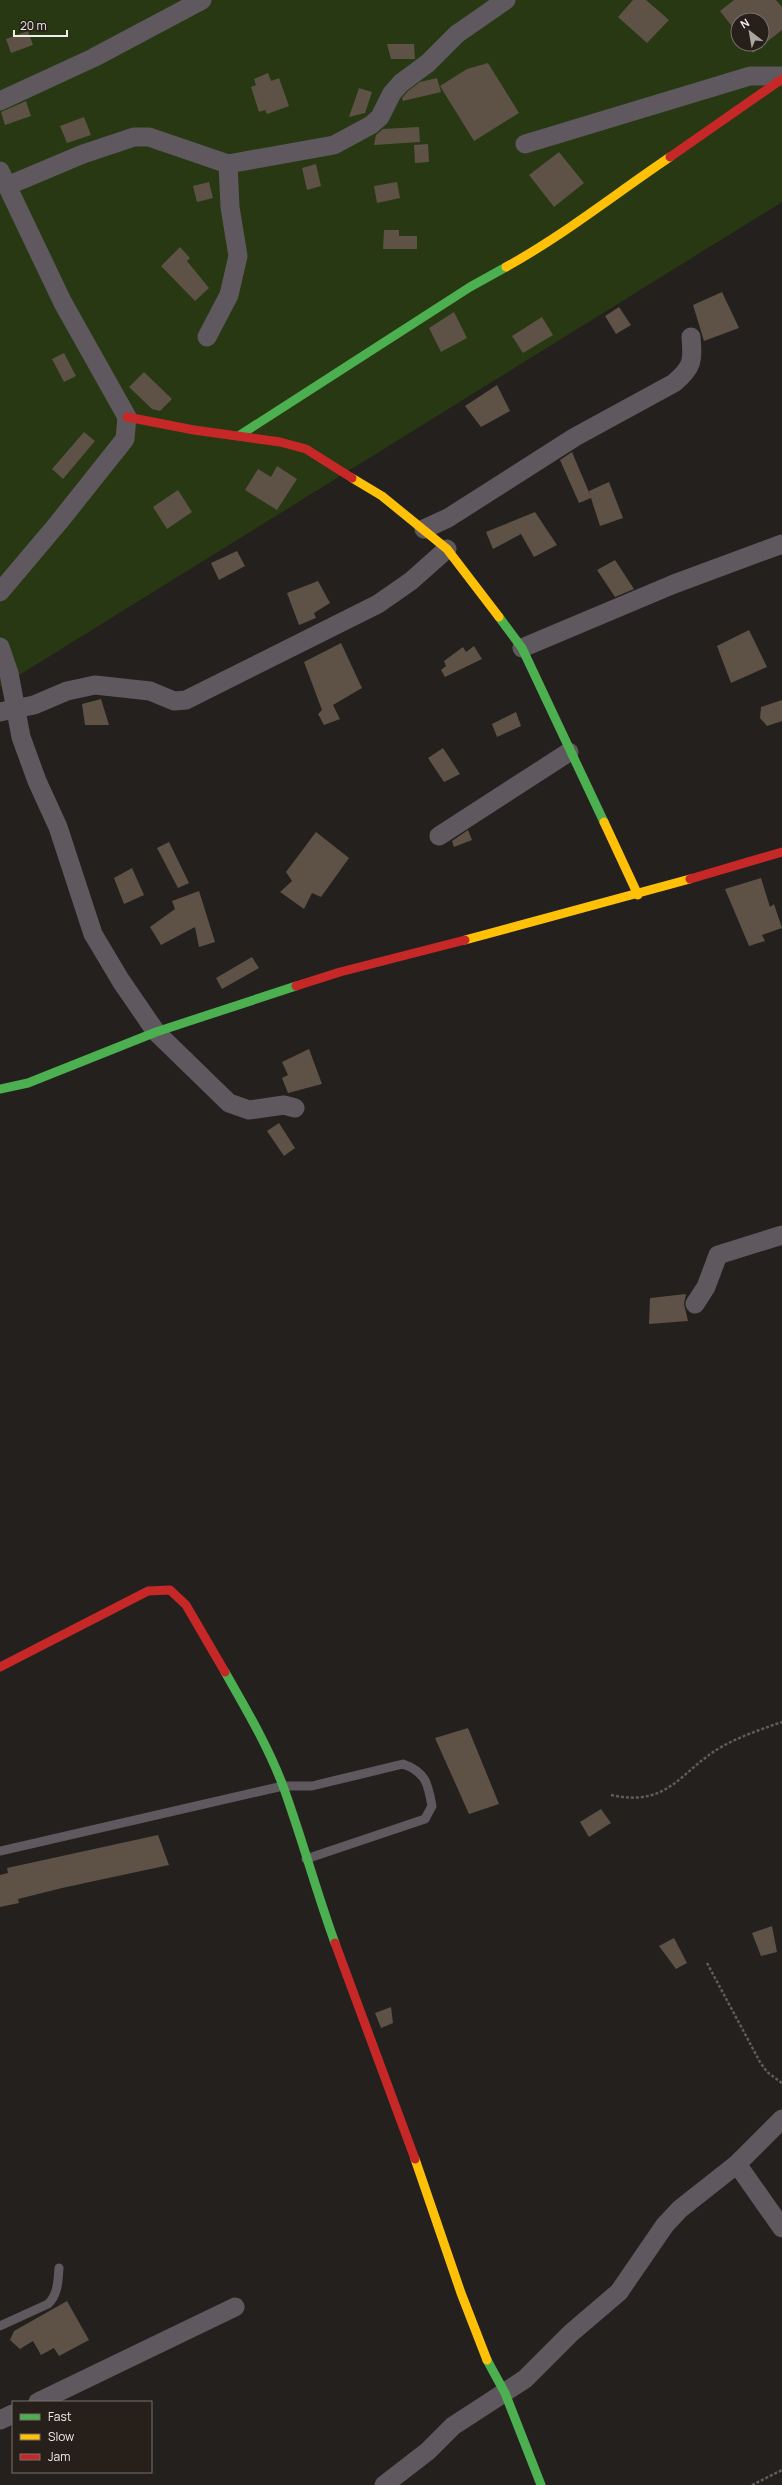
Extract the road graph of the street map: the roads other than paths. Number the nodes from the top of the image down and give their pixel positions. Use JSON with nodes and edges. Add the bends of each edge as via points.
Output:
{"nodes":[{"id":1,"x":202,"y":0,"type":"edge"},
{"id":2,"x":506,"y":0,"type":"edge"},
{"id":3,"x":782,"y":77,"type":"edge"},
{"id":4,"x":0,"y":101,"type":"edge"},
{"id":5,"x":525,"y":144,"type":"dead end"},
{"id":6,"x":228,"y":164,"type":"junction"},
{"id":7,"x":4,"y":179,"type":"edge"},
{"id":8,"x":691,"y":337,"type":"dead end"},
{"id":9,"x":207,"y":338,"type":"dead end"},
{"id":10,"x":127,"y":417,"type":"junction"},
{"id":11,"x":240,"y":435,"type":"junction"},
{"id":12,"x":424,"y":529,"type":"junction"},
{"id":13,"x":782,"y":544,"type":"edge"},
{"id":14,"x":447,"y":549,"type":"junction"},
{"id":15,"x":0,"y":592,"type":"edge"},
{"id":16,"x":0,"y":647,"type":"edge"},
{"id":17,"x":522,"y":648,"type":"junction"},
{"id":18,"x":7,"y":710,"type":"edge"},
{"id":19,"x":569,"y":752,"type":"junction"},
{"id":20,"x":439,"y":836,"type":"dead end"},
{"id":21,"x":782,"y":852,"type":"edge"},
{"id":22,"x":638,"y":895,"type":"junction"},
{"id":23,"x":156,"y":1032,"type":"junction"},
{"id":24,"x":0,"y":1090,"type":"edge"},
{"id":25,"x":294,"y":1108,"type":"dead end"},
{"id":26,"x":782,"y":1235,"type":"edge"},
{"id":27,"x":695,"y":1304,"type":"dead end"},
{"id":28,"x":0,"y":1667,"type":"edge"},
{"id":29,"x":283,"y":1786,"type":"junction"},
{"id":30,"x":0,"y":1850,"type":"edge"},
{"id":31,"x":306,"y":1859,"type":"junction"},
{"id":32,"x":782,"y":2119,"type":"edge"},
{"id":33,"x":737,"y":2164,"type":"junction"},
{"id":34,"x":782,"y":2228,"type":"edge"},
{"id":35,"x":60,"y":2268,"type":"dead end"},
{"id":36,"x":234,"y":2307,"type":"dead end"},
{"id":37,"x":0,"y":2326,"type":"edge"},
{"id":38,"x":505,"y":2393,"type":"junction"},
{"id":39,"x":40,"y":2401,"type":"edge"},
{"id":40,"x":12,"y":2414,"type":"edge"},
{"id":41,"x":0,"y":2420,"type":"edge"},
{"id":42,"x":384,"y":2485,"type":"edge"},
{"id":43,"x":541,"y":2485,"type":"edge"}],
"edges":[{"from":1,"to":4,"type":"street","via":[[93,58]]},
{"from":2,"to":6,"type":"street","via":[[457,34],[428,63],[401,83],[392,93],[380,117],[372,125],[334,145]]},
{"from":3,"to":5,"type":"street","via":[[750,76]]},
{"from":3,"to":11,"type":"street","via":[[579,222],[470,287]]},
{"from":6,"to":7,"type":"street","via":[[149,137],[134,137]]},
{"from":6,"to":9,"type":"street","via":[[230,207],[238,256],[229,295]]},
{"from":7,"to":10,"type":"street","via":[[63,303]]},
{"from":8,"to":12,"type":"street","via":[[693,361],[685,374],[674,382],[575,437],[448,518]]},
{"from":10,"to":11,"type":"street","via":[[194,430]]},
{"from":10,"to":15,"type":"street","via":[[125,439]]},
{"from":11,"to":12,"type":"street","via":[[306,449],[382,496]]},
{"from":12,"to":14,"type":"street"},
{"from":13,"to":17,"type":"street","via":[[674,584]]},
{"from":14,"to":17,"type":"street"},
{"from":14,"to":18,"type":"street","via":[[378,604],[186,700],[174,701],[150,691],[95,685],[67,691],[34,705]]},
{"from":16,"to":18,"type":"street","via":[[9,673]]},
{"from":17,"to":19,"type":"street"},
{"from":18,"to":23,"type":"street","via":[[21,737],[58,827],[93,934]]},
{"from":19,"to":20,"type":"street"},
{"from":19,"to":22,"type":"street"},
{"from":21,"to":22,"type":"street"},
{"from":22,"to":23,"type":"street","via":[[340,972]]},
{"from":23,"to":24,"type":"street","via":[[28,1084]]},
{"from":23,"to":25,"type":"street","via":[[229,1104],[249,1110],[284,1105]]},
{"from":26,"to":27,"type":"street","via":[[718,1255],[706,1287]]},
{"from":28,"to":29,"type":"street","via":[[148,1591],[170,1590],[186,1605],[237,1692],[263,1739]]},
{"from":29,"to":30,"type":"lane"},
{"from":29,"to":31,"type":"street"},
{"from":29,"to":31,"type":"lane","via":[[312,1786],[403,1764],[416,1769],[423,1776],[429,1789],[432,1806],[425,1820]]},
{"from":31,"to":38,"type":"street","via":[[395,2100],[478,2337]]},
{"from":32,"to":33,"type":"street"},
{"from":33,"to":34,"type":"street"},
{"from":33,"to":38,"type":"street","via":[[680,2209],[665,2225],[619,2292],[571,2333],[525,2379]]},
{"from":35,"to":37,"type":"lane","via":[[53,2299],[48,2304]]},
{"from":36,"to":39,"type":"street"},
{"from":38,"to":42,"type":"street","via":[[453,2426],[428,2451]]},
{"from":38,"to":43,"type":"street"},
{"from":40,"to":41,"type":"street"}]}
